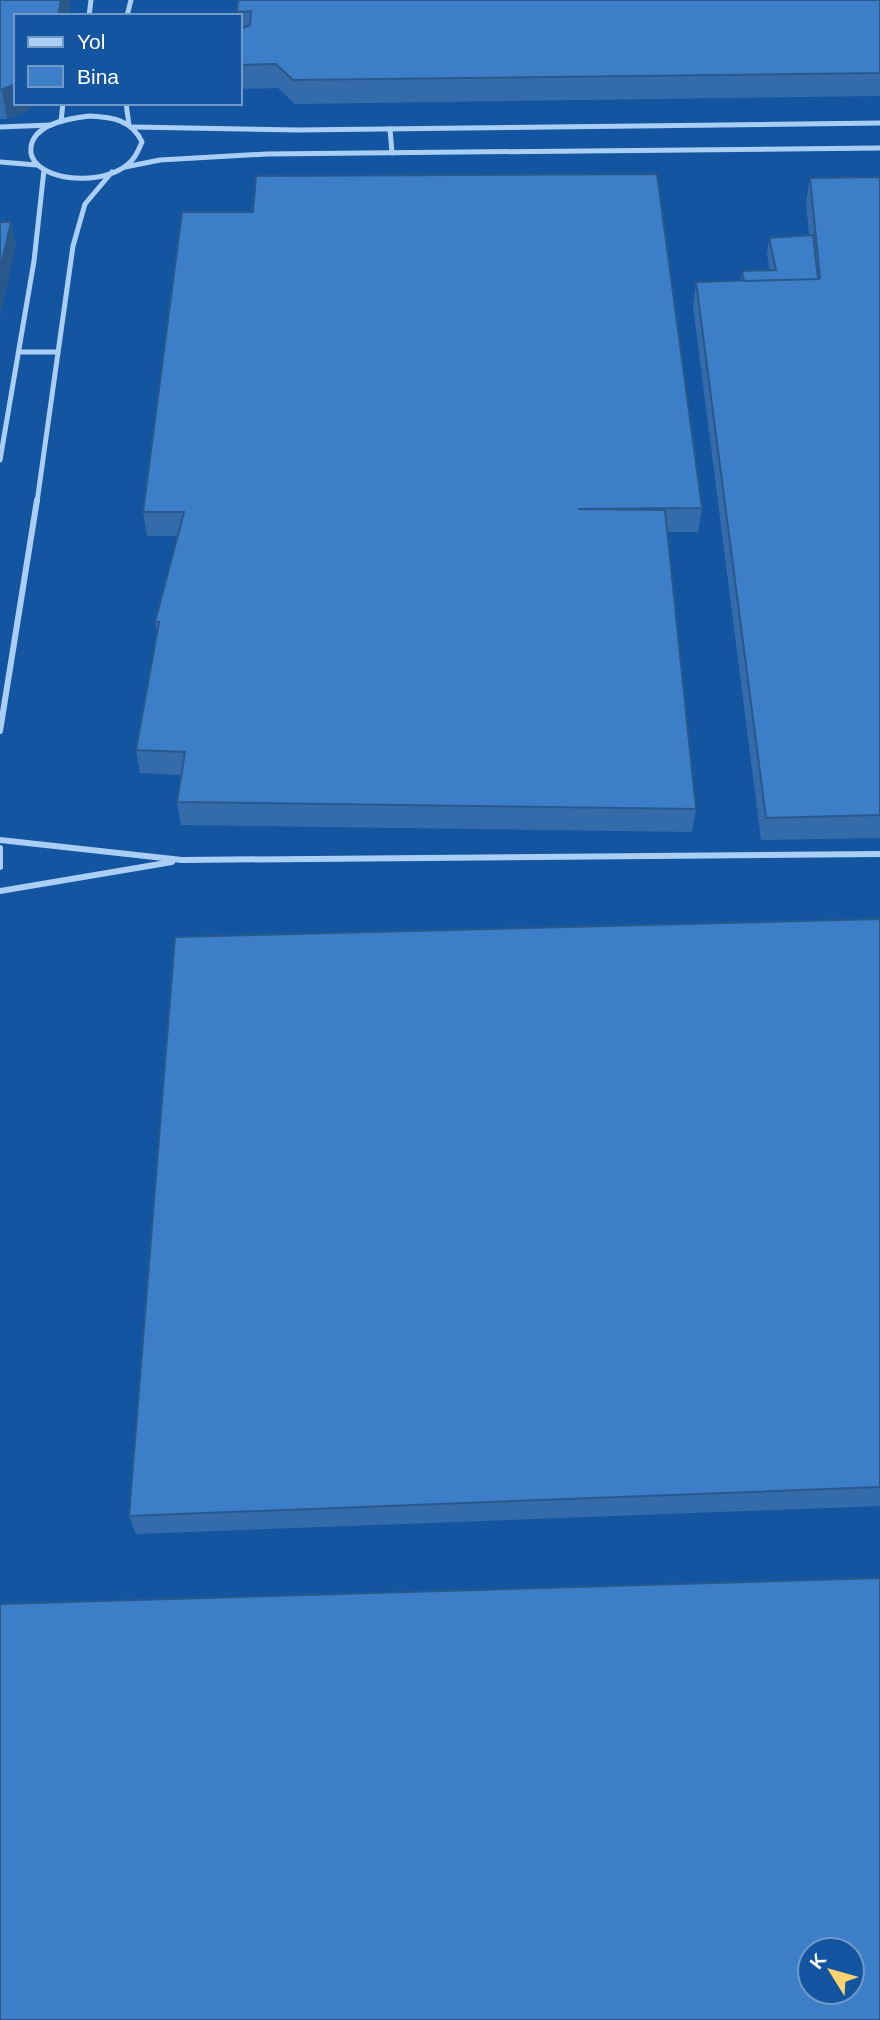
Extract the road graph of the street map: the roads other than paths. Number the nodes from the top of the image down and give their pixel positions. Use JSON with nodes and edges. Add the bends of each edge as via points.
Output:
{"nodes":[{"id":1,"x":63,"y":105,"type":"edge"},
{"id":2,"x":126,"y":105,"type":"edge"},
{"id":3,"x":61,"y":121,"type":"junction"},
{"id":4,"x":880,"y":123,"type":"edge"},
{"id":5,"x":52,"y":125,"type":"junction"},
{"id":6,"x":131,"y":126,"type":"junction"},
{"id":7,"x":0,"y":127,"type":"edge"},
{"id":8,"x":390,"y":129,"type":"junction"},
{"id":9,"x":880,"y":148,"type":"edge"},
{"id":10,"x":392,"y":153,"type":"junction"},
{"id":11,"x":0,"y":162,"type":"edge"},
{"id":12,"x":37,"y":164,"type":"junction"},
{"id":13,"x":125,"y":167,"type":"junction"},
{"id":14,"x":44,"y":170,"type":"junction"},
{"id":15,"x":112,"y":172,"type":"junction"},
{"id":16,"x":19,"y":352,"type":"junction"},
{"id":17,"x":58,"y":352,"type":"junction"},
{"id":18,"x":0,"y":460,"type":"edge"},
{"id":19,"x":0,"y":731,"type":"edge"},
{"id":20,"x":0,"y":840,"type":"edge"},
{"id":21,"x":0,"y":848,"type":"edge"},
{"id":22,"x":880,"y":854,"type":"edge"},
{"id":23,"x":182,"y":860,"type":"junction"},
{"id":24,"x":0,"y":867,"type":"edge"},
{"id":25,"x":0,"y":891,"type":"edge"}],
"edges":[{"from":1,"to":3,"type":"street"},
{"from":2,"to":6,"type":"street"},
{"from":3,"to":5,"type":"street"},
{"from":3,"to":6,"type":"street","via":[[104,117]]},
{"from":4,"to":8,"type":"street"},
{"from":5,"to":7,"type":"street"},
{"from":5,"to":12,"type":"street","via":[[33,140],[31,157]]},
{"from":6,"to":8,"type":"street"},
{"from":6,"to":13,"type":"street","via":[[142,142],[135,159]]},
{"from":8,"to":10,"type":"street"},
{"from":9,"to":10,"type":"street"},
{"from":10,"to":13,"type":"street","via":[[267,154],[160,160]]},
{"from":11,"to":12,"type":"street"},
{"from":12,"to":14,"type":"street"},
{"from":13,"to":15,"type":"street"},
{"from":14,"to":15,"type":"street","via":[[76,177]]},
{"from":14,"to":16,"type":"street"},
{"from":15,"to":17,"type":"street","via":[[85,204],[73,246]]},
{"from":16,"to":17,"type":"street"},
{"from":16,"to":18,"type":"street"},
{"from":17,"to":19,"type":"street"},
{"from":20,"to":23,"type":"street"},
{"from":21,"to":24,"type":"street"},
{"from":22,"to":23,"type":"street"},
{"from":23,"to":25,"type":"street"}]}
